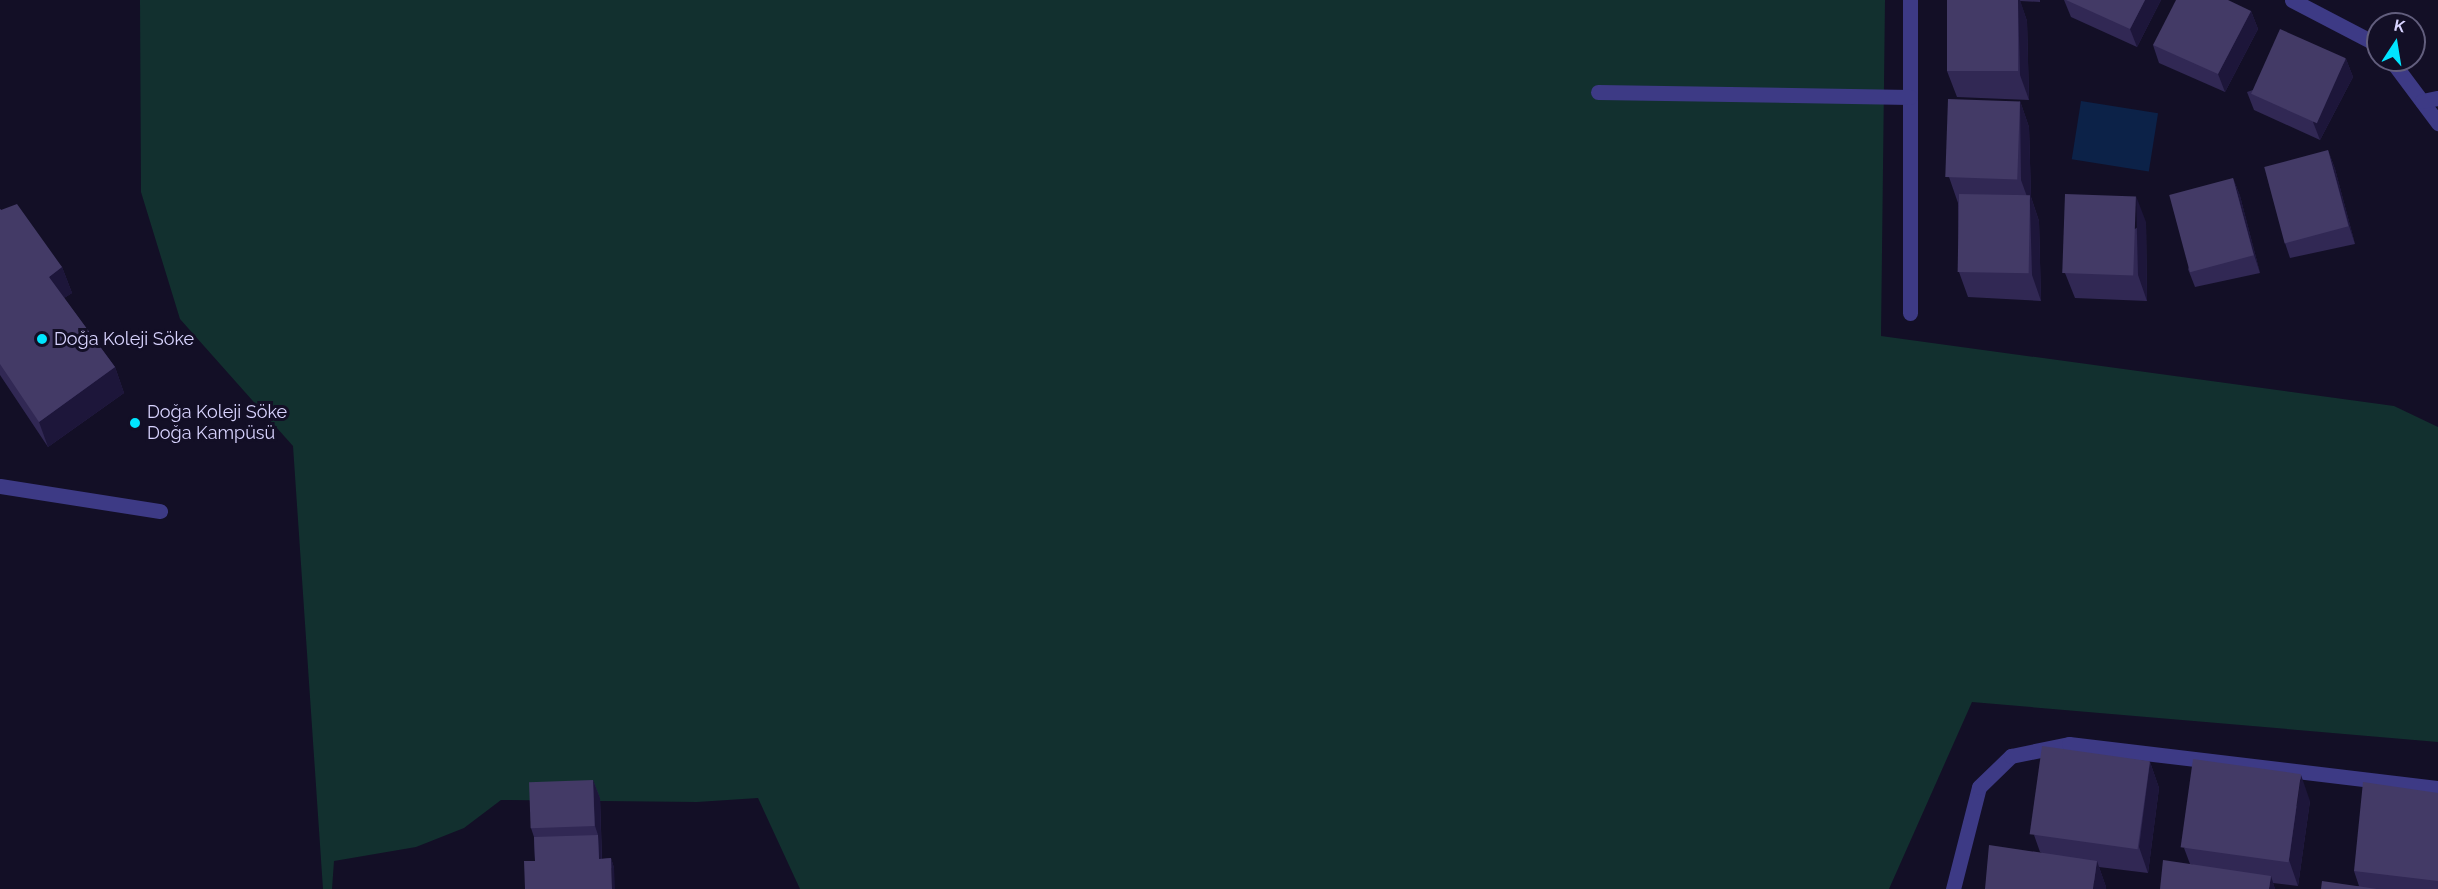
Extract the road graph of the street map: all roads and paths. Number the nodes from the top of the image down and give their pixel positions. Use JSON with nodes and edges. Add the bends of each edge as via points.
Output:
{"nodes":[{"id":1,"x":1910,"y":0,"type":"edge"},
{"id":2,"x":2292,"y":0,"type":"edge"},
{"id":3,"x":2366,"y":39,"type":"edge"},
{"id":4,"x":2400,"y":72,"type":"edge"},
{"id":5,"x":1598,"y":92,"type":"dead end"},
{"id":6,"x":1910,"y":97,"type":"junction"},
{"id":7,"x":2438,"y":98,"type":"edge"},
{"id":8,"x":2422,"y":101,"type":"junction"},
{"id":9,"x":2438,"y":123,"type":"edge"},
{"id":10,"x":1910,"y":312,"type":"dead end"},
{"id":11,"x":0,"y":486,"type":"edge"},
{"id":12,"x":160,"y":511,"type":"dead end"},
{"id":13,"x":2438,"y":788,"type":"edge"},
{"id":14,"x":1953,"y":889,"type":"edge"}],
"edges":[{"from":1,"to":6,"type":"street"},
{"from":2,"to":3,"type":"street"},
{"from":4,"to":8,"type":"street"},
{"from":5,"to":6,"type":"street"},
{"from":6,"to":10,"type":"street"},
{"from":7,"to":8,"type":"street"},
{"from":8,"to":9,"type":"street"},
{"from":11,"to":12,"type":"street"},
{"from":13,"to":14,"type":"street","via":[[2069,744],[2011,756],[1979,788]]}]}
